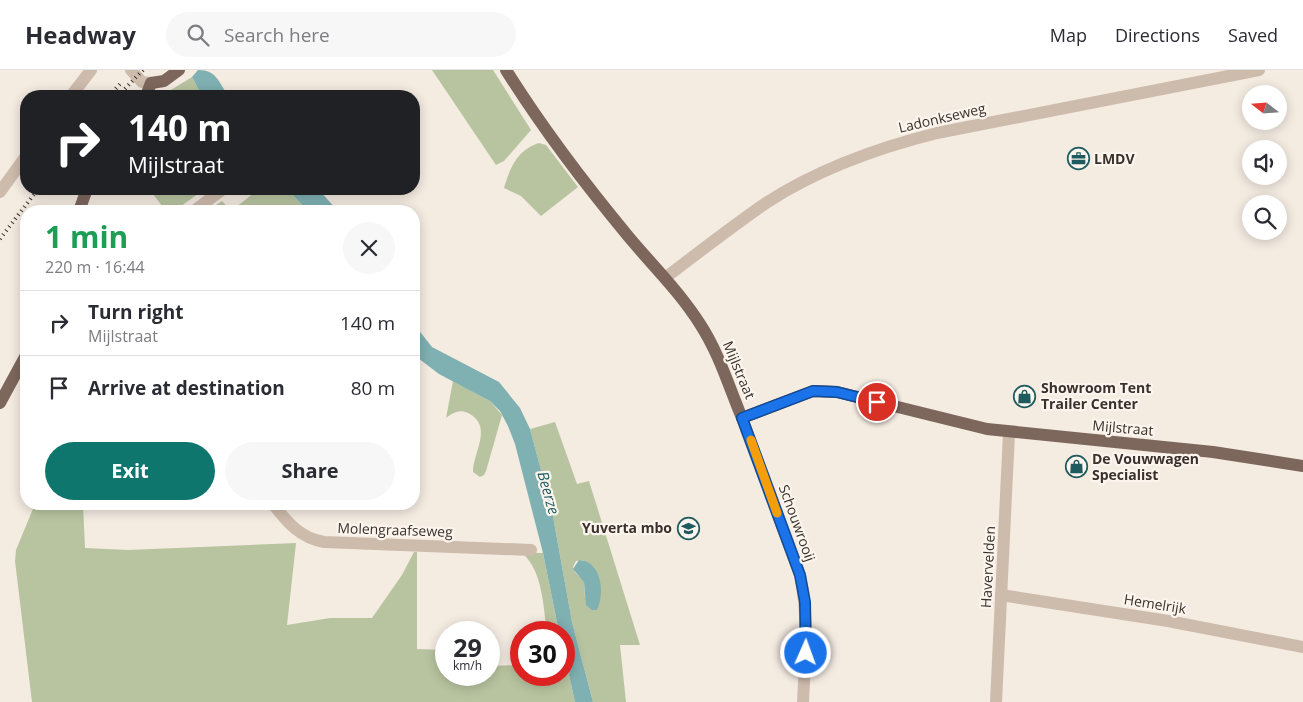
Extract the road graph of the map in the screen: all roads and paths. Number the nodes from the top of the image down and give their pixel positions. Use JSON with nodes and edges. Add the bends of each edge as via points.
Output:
{"nodes":[{"id":1,"x":90,"y":70,"type":"edge"},
{"id":2,"x":131,"y":70,"type":"edge"},
{"id":3,"x":179,"y":70,"type":"edge"},
{"id":4,"x":506,"y":70,"type":"edge"},
{"id":5,"x":1259,"y":70,"type":"edge"},
{"id":6,"x":151,"y":83,"type":"junction"},
{"id":7,"x":75,"y":90,"type":"edge"},
{"id":8,"x":148,"y":90,"type":"edge"},
{"id":9,"x":20,"y":164,"type":"edge"},
{"id":10,"x":0,"y":192,"type":"edge"},
{"id":11,"x":216,"y":195,"type":"edge"},
{"id":12,"x":202,"y":205,"type":"edge"},
{"id":13,"x":665,"y":278,"type":"junction"},
{"id":14,"x":20,"y":369,"type":"edge"},
{"id":15,"x":0,"y":403,"type":"edge"},
{"id":16,"x":742,"y":418,"type":"junction"},
{"id":17,"x":1009,"y":433,"type":"junction"},
{"id":18,"x":1303,"y":466,"type":"edge"},
{"id":19,"x":278,"y":510,"type":"edge"},
{"id":20,"x":531,"y":550,"type":"dead end"},
{"id":21,"x":1002,"y":595,"type":"junction"},
{"id":22,"x":1303,"y":647,"type":"edge"},
{"id":23,"x":803,"y":702,"type":"edge"},
{"id":24,"x":996,"y":702,"type":"edge"}],
"edges":[{"from":1,"to":7,"type":"street"},
{"from":2,"to":6,"type":"street","via":[[142,82]]},
{"from":3,"to":6,"type":"main road","via":[[164,81]]},
{"from":4,"to":13,"type":"main road","name":"Mijlstraat","via":[[583,182]]},
{"from":5,"to":13,"type":"street","name":"Ladonkseweg","via":[[937,133],[851,159],[766,203]]},
{"from":6,"to":8,"type":"main road"},
{"from":9,"to":10,"type":"street"},
{"from":11,"to":12,"type":"street"},
{"from":13,"to":16,"type":"main road","name":"Mijlstraat","via":[[700,323],[711,343]]},
{"from":14,"to":15,"type":"main road"},
{"from":16,"to":17,"type":"main road","name":"Mijlstraat","via":[[813,391],[837,392]]},
{"from":16,"to":23,"type":"street","name":"Schouwrooij","via":[[800,575],[806,637]]},
{"from":17,"to":18,"type":"main road","name":"Mijlstraat","via":[[1213,452]]},
{"from":17,"to":21,"type":"street","name":"Havervelden"},
{"from":19,"to":20,"type":"street","name":"Molengraafseweg","via":[[292,528],[304,536],[324,542]]},
{"from":21,"to":22,"type":"street","name":"Hemelrijk","via":[[1177,622]]},
{"from":21,"to":24,"type":"street","name":"Havervelden"}]}
